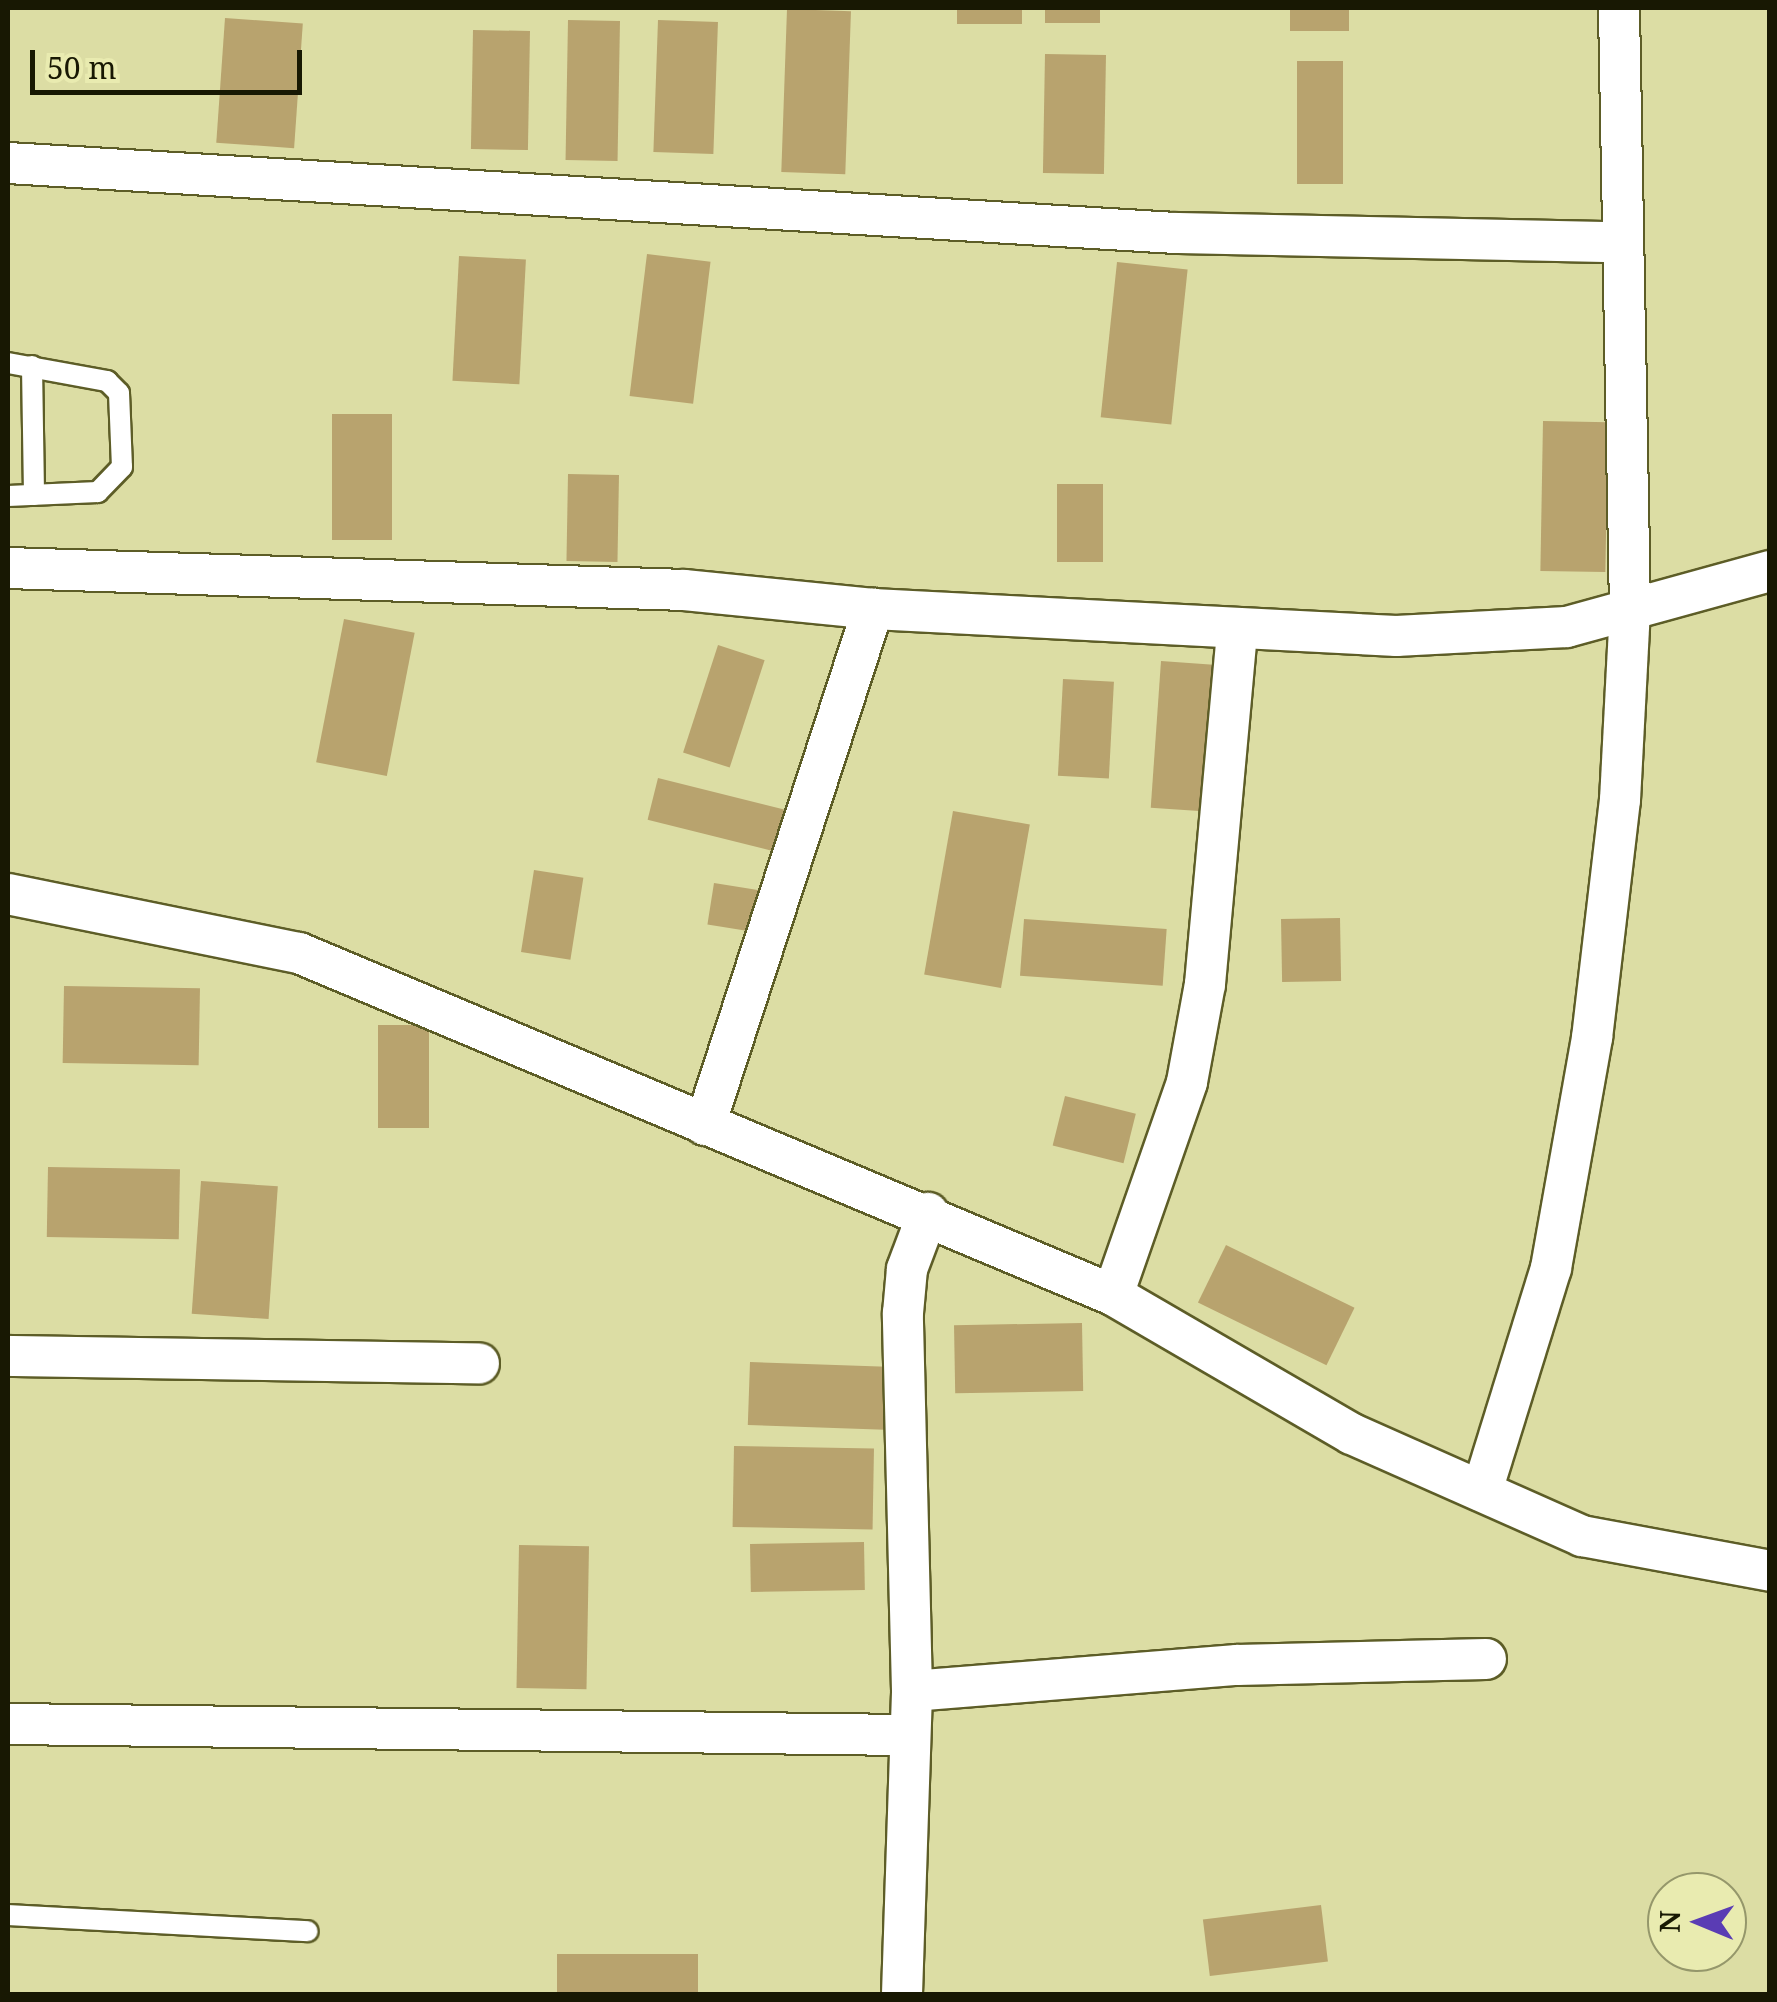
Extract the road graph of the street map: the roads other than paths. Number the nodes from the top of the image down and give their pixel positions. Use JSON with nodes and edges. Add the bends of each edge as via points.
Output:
{"nodes":[{"id":1,"x":1619,"y":8,"type":"edge"},
{"id":2,"x":8,"y":163,"type":"edge"},
{"id":3,"x":1620,"y":242,"type":"junction"},
{"id":4,"x":8,"y":362,"type":"edge"},
{"id":5,"x":32,"y":366,"type":"junction"},
{"id":6,"x":34,"y":495,"type":"junction"},
{"id":7,"x":8,"y":496,"type":"edge"},
{"id":8,"x":8,"y":568,"type":"edge"},
{"id":9,"x":1770,"y":571,"type":"edge"},
{"id":10,"x":873,"y":609,"type":"junction"},
{"id":11,"x":1630,"y":609,"type":"junction"},
{"id":12,"x":1237,"y":632,"type":"junction"},
{"id":13,"x":8,"y":894,"type":"edge"},
{"id":14,"x":705,"y":1126,"type":"junction"},
{"id":15,"x":928,"y":1214,"type":"junction"},
{"id":16,"x":1113,"y":1294,"type":"junction"},
{"id":17,"x":8,"y":1356,"type":"edge"},
{"id":18,"x":480,"y":1363,"type":"dead end"},
{"id":19,"x":1482,"y":1491,"type":"junction"},
{"id":20,"x":1770,"y":1571,"type":"edge"},
{"id":21,"x":1486,"y":1659,"type":"dead end"},
{"id":22,"x":912,"y":1691,"type":"junction"},
{"id":23,"x":8,"y":1724,"type":"edge"},
{"id":24,"x":909,"y":1735,"type":"junction"},
{"id":25,"x":8,"y":1915,"type":"edge"},
{"id":26,"x":308,"y":1931,"type":"dead end"},
{"id":27,"x":902,"y":1994,"type":"edge"}],
"edges":[{"from":1,"to":3,"type":"street"},
{"from":2,"to":3,"type":"street","via":[[1175,233]]},
{"from":3,"to":11,"type":"street"},
{"from":4,"to":5,"type":"lane"},
{"from":5,"to":6,"type":"lane"},
{"from":5,"to":6,"type":"lane","via":[[85,374],[119,394],[122,467],[98,492]]},
{"from":6,"to":7,"type":"lane"},
{"from":8,"to":10,"type":"street","via":[[684,590]]},
{"from":9,"to":11,"type":"street"},
{"from":10,"to":12,"type":"street"},
{"from":10,"to":14,"type":"street"},
{"from":11,"to":12,"type":"street","via":[[1496,636]]},
{"from":11,"to":19,"type":"street","via":[[1611,893],[1573,1152],[1523,1380]]},
{"from":12,"to":16,"type":"street","via":[[1186,1082]]},
{"from":13,"to":14,"type":"street","via":[[299,953]]},
{"from":14,"to":15,"type":"street"},
{"from":15,"to":16,"type":"street"},
{"from":15,"to":22,"type":"street","via":[[906,1269],[903,1313]]},
{"from":16,"to":19,"type":"street","via":[[1352,1434]]},
{"from":17,"to":18,"type":"street"},
{"from":19,"to":20,"type":"street","via":[[1582,1536]]},
{"from":21,"to":22,"type":"street","via":[[1200,1667]]},
{"from":22,"to":24,"type":"street"},
{"from":23,"to":24,"type":"street"},
{"from":24,"to":27,"type":"street"},
{"from":25,"to":26,"type":"lane"}]}
